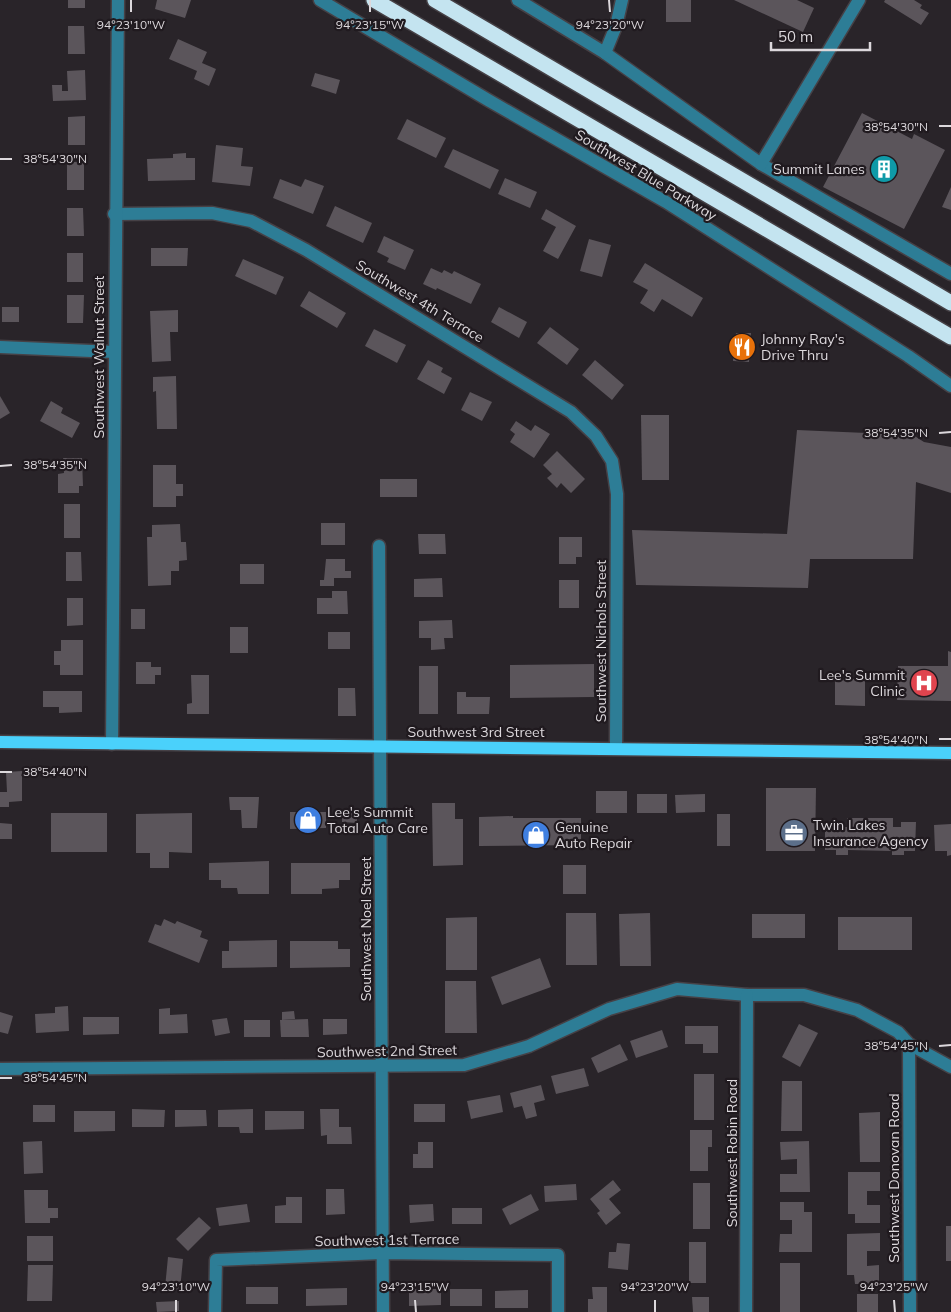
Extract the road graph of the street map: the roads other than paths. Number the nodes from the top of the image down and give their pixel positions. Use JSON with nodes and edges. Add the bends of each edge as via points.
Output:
{"nodes":[{"id":1,"x":118,"y":0,"type":"edge"},
{"id":2,"x":320,"y":0,"type":"edge"},
{"id":3,"x":374,"y":0,"type":"edge"},
{"id":4,"x":435,"y":0,"type":"edge"},
{"id":5,"x":518,"y":0,"type":"edge"},
{"id":6,"x":622,"y":0,"type":"edge"},
{"id":7,"x":859,"y":0,"type":"edge"},
{"id":8,"x":605,"y":54,"type":"junction"},
{"id":9,"x":761,"y":164,"type":"junction"},
{"id":10,"x":114,"y":214,"type":"junction"},
{"id":11,"x":951,"y":274,"type":"edge"},
{"id":12,"x":951,"y":303,"type":"edge"},
{"id":13,"x":951,"y":337,"type":"edge"},
{"id":14,"x":0,"y":347,"type":"edge"},
{"id":15,"x":114,"y":352,"type":"junction"},
{"id":16,"x":951,"y":386,"type":"edge"},
{"id":17,"x":616,"y":533,"type":"joint"},
{"id":18,"x":379,"y":546,"type":"dead end"},
{"id":19,"x":0,"y":742,"type":"edge"},
{"id":20,"x":112,"y":744,"type":"junction"},
{"id":21,"x":381,"y":747,"type":"junction"},
{"id":22,"x":616,"y":748,"type":"junction"},
{"id":23,"x":951,"y":752,"type":"edge"},
{"id":24,"x":747,"y":995,"type":"junction"},
{"id":25,"x":909,"y":1044,"type":"junction"},
{"id":26,"x":381,"y":1067,"type":"junction"},
{"id":27,"x":951,"y":1067,"type":"edge"},
{"id":28,"x":0,"y":1069,"type":"edge"},
{"id":29,"x":381,"y":1253,"type":"junction"},
{"id":30,"x":215,"y":1312,"type":"edge"},
{"id":31,"x":383,"y":1312,"type":"edge"},
{"id":32,"x":558,"y":1312,"type":"edge"},
{"id":33,"x":746,"y":1312,"type":"edge"},
{"id":34,"x":910,"y":1312,"type":"edge"}],
"edges":[{"from":1,"to":10,"type":"street","name":"Southwest Walnut Street"},
{"from":2,"to":16,"type":"street","name":"Southwest Blue Parkway","via":[[666,202]]},
{"from":3,"to":13,"type":"highway"},
{"from":4,"to":12,"type":"highway"},
{"from":5,"to":8,"type":"street"},
{"from":6,"to":8,"type":"street"},
{"from":7,"to":9,"type":"street"},
{"from":8,"to":9,"type":"street"},
{"from":9,"to":11,"type":"street"},
{"from":10,"to":15,"type":"street","name":"Southwest Walnut Street"},
{"from":10,"to":17,"type":"street","name":"Southwest 4th Terrace","via":[[212,213],[251,221],[306,250],[571,412],[596,436],[612,461],[617,494]]},
{"from":14,"to":15,"type":"street"},
{"from":15,"to":20,"type":"street","name":"Southwest Walnut Street"},
{"from":17,"to":22,"type":"street","name":"Southwest Nichols Street"},
{"from":18,"to":21,"type":"street","name":"Southwest Noel Street"},
{"from":19,"to":20,"type":"main road","name":"Southwest 3rd Street"},
{"from":20,"to":21,"type":"main road","name":"Southwest 3rd Street"},
{"from":21,"to":22,"type":"main road","name":"Southwest 3rd Street"},
{"from":21,"to":26,"type":"street","name":"Southwest Noel Street"},
{"from":22,"to":23,"type":"main road","name":"Southwest 3rd Street"},
{"from":24,"to":25,"type":"street","name":"Southwest 2nd Street","via":[[804,995],[857,1010],[898,1032]]},
{"from":24,"to":26,"type":"street","name":"Southwest 2nd Street","via":[[677,989],[609,1008],[529,1046],[464,1065]]},
{"from":24,"to":33,"type":"street","name":"Southwest Robin Road"},
{"from":25,"to":27,"type":"street","name":"Southwest 2nd Street"},
{"from":25,"to":34,"type":"street","name":"Southwest Donovan Road"},
{"from":26,"to":28,"type":"street","name":"Southwest 2nd Street"},
{"from":26,"to":29,"type":"street","name":"Southwest Noel Street"},
{"from":29,"to":30,"type":"street","name":"Southwest 1st Terrace","via":[[216,1260]]},
{"from":29,"to":31,"type":"street","name":"Southwest Noel Street"},
{"from":29,"to":32,"type":"street","name":"Southwest 1st Terrace","via":[[558,1254]]}]}
